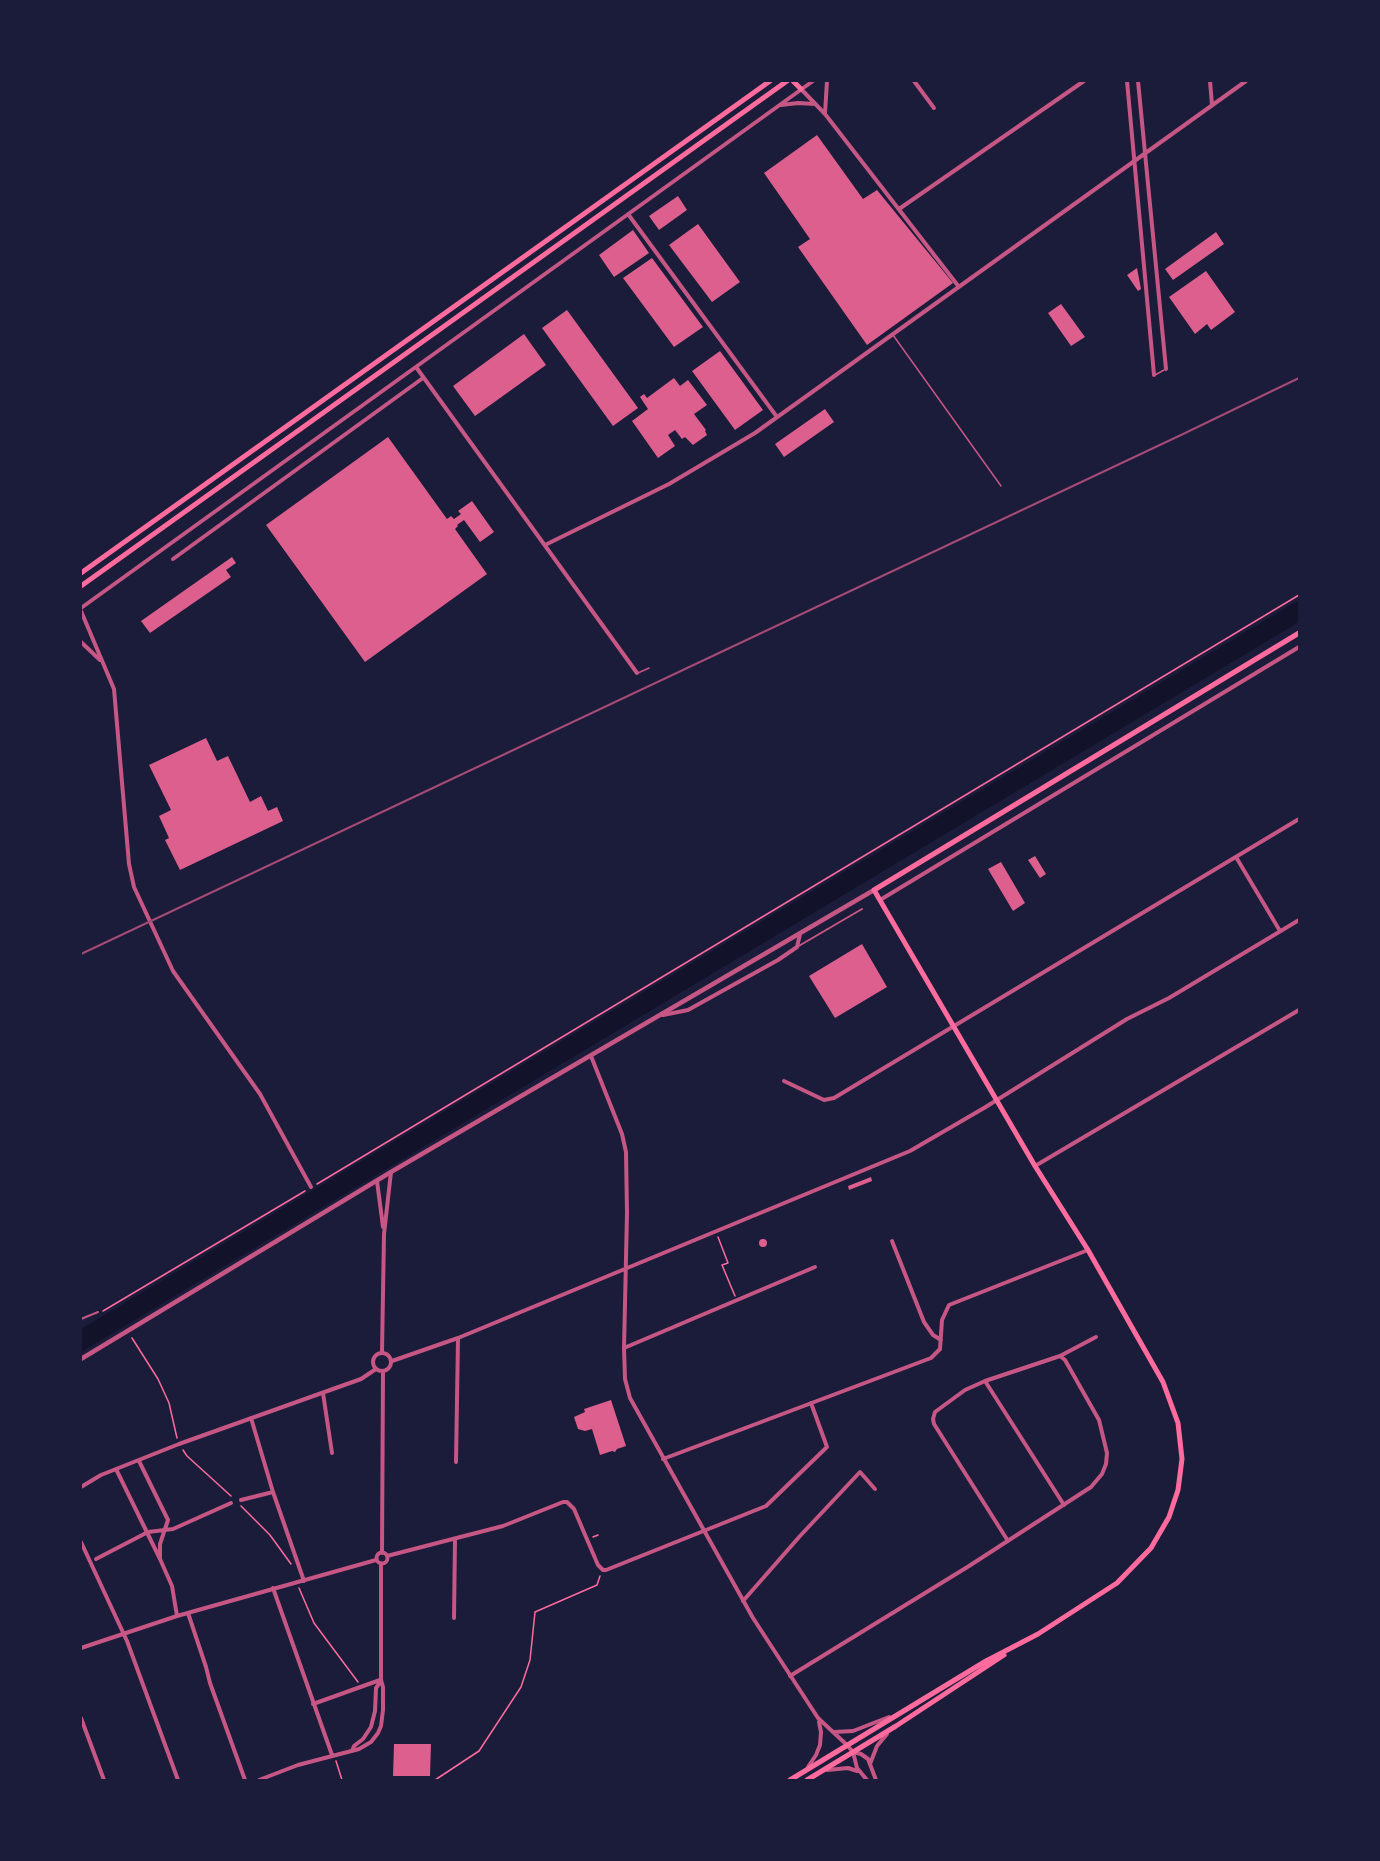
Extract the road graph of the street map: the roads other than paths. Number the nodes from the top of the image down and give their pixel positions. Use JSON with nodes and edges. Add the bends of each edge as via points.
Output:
{"nodes":[{"id":1,"x":770,"y":81,"type":"edge"},
{"id":2,"x":787,"y":81,"type":"edge"},
{"id":3,"x":793,"y":81,"type":"edge"},
{"id":4,"x":813,"y":81,"type":"edge"},
{"id":5,"x":827,"y":81,"type":"edge"},
{"id":6,"x":914,"y":81,"type":"edge"},
{"id":7,"x":1084,"y":81,"type":"edge"},
{"id":8,"x":1127,"y":81,"type":"edge"},
{"id":9,"x":1138,"y":81,"type":"edge"},
{"id":10,"x":1210,"y":81,"type":"edge"},
{"id":11,"x":1246,"y":81,"type":"edge"},
{"id":12,"x":801,"y":89,"type":"junction"},
{"id":13,"x":816,"y":104,"type":"junction"},
{"id":14,"x":778,"y":106,"type":"junction"},
{"id":15,"x":1212,"y":106,"type":"junction"},
{"id":16,"x":934,"y":108,"type":"dead end"},
{"id":17,"x":825,"y":114,"type":"junction"},
{"id":18,"x":1146,"y":153,"type":"junction"},
{"id":19,"x":1134,"y":162,"type":"junction"},
{"id":20,"x":900,"y":208,"type":"junction"},
{"id":21,"x":628,"y":214,"type":"junction"},
{"id":22,"x":959,"y":287,"type":"junction"},
{"id":23,"x":893,"y":334,"type":"junction"},
{"id":24,"x":416,"y":368,"type":"junction"},
{"id":25,"x":1166,"y":369,"type":"joint"},
{"id":26,"x":1154,"y":375,"type":"joint"},
{"id":27,"x":423,"y":378,"type":"junction"},
{"id":28,"x":777,"y":417,"type":"junction"},
{"id":29,"x":1001,"y":486,"type":"dead end"},
{"id":30,"x":545,"y":546,"type":"junction"},
{"id":31,"x":173,"y":559,"type":"dead end"},
{"id":32,"x":81,"y":573,"type":"edge"},
{"id":33,"x":81,"y":586,"type":"edge"},
{"id":34,"x":81,"y":610,"type":"edge"},
{"id":35,"x":1299,"y":633,"type":"edge"},
{"id":36,"x":81,"y":642,"type":"edge"},
{"id":37,"x":1299,"y":647,"type":"edge"},
{"id":38,"x":105,"y":666,"type":"junction"},
{"id":39,"x":649,"y":668,"type":"dead end"},
{"id":40,"x":638,"y":674,"type":"joint"},
{"id":41,"x":1299,"y":819,"type":"edge"},
{"id":42,"x":1236,"y":857,"type":"junction"},
{"id":43,"x":874,"y":890,"type":"junction"},
{"id":44,"x":880,"y":900,"type":"junction"},
{"id":45,"x":862,"y":909,"type":"dead end"},
{"id":46,"x":1299,"y":920,"type":"edge"},
{"id":47,"x":1281,"y":931,"type":"junction"},
{"id":48,"x":800,"y":934,"type":"junction"},
{"id":49,"x":797,"y":947,"type":"junction"},
{"id":50,"x":1299,"y":1010,"type":"edge"},
{"id":51,"x":662,"y":1015,"type":"junction"},
{"id":52,"x":953,"y":1026,"type":"junction"},
{"id":53,"x":591,"y":1056,"type":"junction"},
{"id":54,"x":784,"y":1081,"type":"dead end"},
{"id":55,"x":997,"y":1099,"type":"junction"},
{"id":56,"x":1035,"y":1166,"type":"junction"},
{"id":57,"x":391,"y":1172,"type":"junction"},
{"id":58,"x":376,"y":1181,"type":"junction"},
{"id":59,"x":311,"y":1187,"type":"road end"},
{"id":60,"x":384,"y":1234,"type":"junction"},
{"id":61,"x":892,"y":1241,"type":"dead end"},
{"id":62,"x":1088,"y":1250,"type":"junction"},
{"id":63,"x":625,"y":1267,"type":"junction"},
{"id":64,"x":816,"y":1267,"type":"dead end"},
{"id":65,"x":98,"y":1312,"type":"road end"},
{"id":66,"x":81,"y":1319,"type":"edge"},
{"id":67,"x":1096,"y":1337,"type":"dead end"},
{"id":68,"x":458,"y":1338,"type":"junction"},
{"id":69,"x":941,"y":1340,"type":"junction"},
{"id":70,"x":624,"y":1348,"type":"junction"},
{"id":71,"x":382,"y":1352,"type":"junction"},
{"id":72,"x":1060,"y":1356,"type":"junction"},
{"id":73,"x":81,"y":1359,"type":"edge"},
{"id":74,"x":392,"y":1361,"type":"junction"},
{"id":75,"x":376,"y":1369,"type":"junction"},
{"id":76,"x":382,"y":1371,"type":"junction"},
{"id":77,"x":985,"y":1381,"type":"junction"},
{"id":78,"x":323,"y":1393,"type":"junction"},
{"id":79,"x":811,"y":1403,"type":"junction"},
{"id":80,"x":251,"y":1418,"type":"junction"},
{"id":81,"x":332,"y":1453,"type":"dead end"},
{"id":82,"x":663,"y":1459,"type":"junction"},
{"id":83,"x":139,"y":1461,"type":"junction"},
{"id":84,"x":456,"y":1462,"type":"dead end"},
{"id":85,"x":116,"y":1469,"type":"junction"},
{"id":86,"x":81,"y":1487,"type":"edge"},
{"id":87,"x":876,"y":1490,"type":"dead end"},
{"id":88,"x":273,"y":1492,"type":"junction"},
{"id":89,"x":241,"y":1500,"type":"dead end"},
{"id":90,"x":231,"y":1503,"type":"dead end"},
{"id":91,"x":1064,"y":1504,"type":"junction"},
{"id":92,"x":166,"y":1528,"type":"junction"},
{"id":93,"x":704,"y":1530,"type":"junction"},
{"id":94,"x":148,"y":1532,"type":"junction"},
{"id":95,"x":455,"y":1539,"type":"junction"},
{"id":96,"x":1008,"y":1541,"type":"junction"},
{"id":97,"x":81,"y":1542,"type":"edge"},
{"id":98,"x":382,"y":1553,"type":"junction"},
{"id":99,"x":387,"y":1556,"type":"junction"},
{"id":100,"x":96,"y":1559,"type":"dead end"},
{"id":101,"x":160,"y":1559,"type":"junction"},
{"id":102,"x":376,"y":1560,"type":"junction"},
{"id":103,"x":381,"y":1564,"type":"junction"},
{"id":104,"x":304,"y":1581,"type":"junction"},
{"id":105,"x":273,"y":1588,"type":"junction"},
{"id":106,"x":743,"y":1601,"type":"junction"},
{"id":107,"x":188,"y":1613,"type":"junction"},
{"id":108,"x":177,"y":1616,"type":"junction"},
{"id":109,"x":454,"y":1618,"type":"dead end"},
{"id":110,"x":124,"y":1632,"type":"junction"},
{"id":111,"x":81,"y":1648,"type":"edge"},
{"id":112,"x":1012,"y":1648,"type":"junction"},
{"id":113,"x":790,"y":1676,"type":"junction"},
{"id":114,"x":381,"y":1680,"type":"junction"},
{"id":115,"x":313,"y":1704,"type":"junction"},
{"id":116,"x":902,"y":1712,"type":"junction"},
{"id":117,"x":81,"y":1718,"type":"edge"},
{"id":118,"x":818,"y":1718,"type":"junction"},
{"id":119,"x":896,"y":1726,"type":"junction"},
{"id":120,"x":830,"y":1731,"type":"junction"},
{"id":121,"x":847,"y":1745,"type":"junction"},
{"id":122,"x":352,"y":1751,"type":"junction"},
{"id":123,"x":853,"y":1752,"type":"junction"},
{"id":124,"x":332,"y":1755,"type":"junction"},
{"id":125,"x":870,"y":1764,"type":"junction"},
{"id":126,"x":859,"y":1772,"type":"junction"},
{"id":127,"x":818,"y":1774,"type":"junction"},
{"id":128,"x":797,"y":1776,"type":"junction"},
{"id":129,"x":104,"y":1780,"type":"edge"},
{"id":130,"x":178,"y":1780,"type":"edge"},
{"id":131,"x":245,"y":1780,"type":"edge"},
{"id":132,"x":259,"y":1780,"type":"edge"},
{"id":133,"x":790,"y":1780,"type":"edge"},
{"id":134,"x":807,"y":1780,"type":"edge"},
{"id":135,"x":867,"y":1780,"type":"edge"},
{"id":136,"x":876,"y":1780,"type":"edge"}],
"edges":[{"from":1,"to":32,"type":"main road"},
{"from":2,"to":33,"type":"main road"},
{"from":3,"to":12,"type":"main road"},
{"from":4,"to":12,"type":"street"},
{"from":5,"to":17,"type":"street"},
{"from":6,"to":16,"type":"street"},
{"from":7,"to":20,"type":"street"},
{"from":8,"to":19,"type":"street"},
{"from":9,"to":18,"type":"street"},
{"from":10,"to":15,"type":"street"},
{"from":11,"to":15,"type":"street"},
{"from":12,"to":13,"type":"street"},
{"from":12,"to":14,"type":"street"},
{"from":13,"to":14,"type":"street"},
{"from":13,"to":17,"type":"street"},
{"from":14,"to":21,"type":"street"},
{"from":15,"to":18,"type":"street"},
{"from":17,"to":20,"type":"street"},
{"from":18,"to":19,"type":"street"},
{"from":18,"to":25,"type":"street"},
{"from":19,"to":22,"type":"street"},
{"from":19,"to":26,"type":"street"},
{"from":20,"to":22,"type":"street"},
{"from":21,"to":24,"type":"street"},
{"from":21,"to":28,"type":"street"},
{"from":22,"to":23,"type":"street"},
{"from":23,"to":28,"type":"street"},
{"from":23,"to":29,"type":"lane"},
{"from":24,"to":27,"type":"street"},
{"from":24,"to":34,"type":"street"},
{"from":25,"to":26,"type":"lane"},
{"from":27,"to":30,"type":"street"},
{"from":27,"to":31,"type":"street"},
{"from":28,"to":30,"type":"street","via":[[669,484]]},
{"from":30,"to":40,"type":"street"},
{"from":34,"to":38,"type":"street"},
{"from":35,"to":43,"type":"main road"},
{"from":36,"to":38,"type":"street"},
{"from":37,"to":44,"type":"street"},
{"from":38,"to":59,"type":"street","via":[[114,689],[134,887],[174,971],[260,1094]]},
{"from":39,"to":40,"type":"lane"},
{"from":41,"to":42,"type":"street"},
{"from":42,"to":47,"type":"street"},
{"from":42,"to":52,"type":"street"},
{"from":43,"to":44,"type":"main road"},
{"from":43,"to":48,"type":"street"},
{"from":44,"to":52,"type":"main road"},
{"from":45,"to":49,"type":"street"},
{"from":46,"to":47,"type":"street"},
{"from":47,"to":55,"type":"street"},
{"from":48,"to":49,"type":"street"},
{"from":48,"to":51,"type":"street"},
{"from":49,"to":51,"type":"street","via":[[688,1010]]},
{"from":50,"to":56,"type":"street"},
{"from":51,"to":53,"type":"street"},
{"from":52,"to":54,"type":"street","via":[[834,1098],[824,1100]]},
{"from":52,"to":55,"type":"main road"},
{"from":53,"to":57,"type":"street"},
{"from":53,"to":63,"type":"street","via":[[624,1143]]},
{"from":55,"to":56,"type":"main road"},
{"from":55,"to":63,"type":"street","via":[[910,1151]]},
{"from":56,"to":62,"type":"main road"},
{"from":57,"to":58,"type":"street"},
{"from":57,"to":60,"type":"street"},
{"from":58,"to":60,"type":"street"},
{"from":58,"to":73,"type":"street"},
{"from":60,"to":71,"type":"street"},
{"from":61,"to":69,"type":"street","via":[[924,1322]]},
{"from":62,"to":69,"type":"street","via":[[949,1305],[942,1320]]},
{"from":62,"to":112,"type":"main road","via":[[1162,1382],[1178,1423],[1182,1459],[1178,1490],[1169,1517],[1151,1548],[1117,1582]]},
{"from":63,"to":68,"type":"street"},
{"from":63,"to":70,"type":"street"},
{"from":64,"to":70,"type":"street"},
{"from":65,"to":66,"type":"street"},
{"from":67,"to":72,"type":"street"},
{"from":68,"to":74,"type":"street"},
{"from":68,"to":84,"type":"street"},
{"from":69,"to":79,"type":"street","via":[[940,1349],[932,1358]]},
{"from":70,"to":82,"type":"street","via":[[627,1390]]},
{"from":71,"to":74,"type":"street"},
{"from":71,"to":75,"type":"street","via":[[374,1358]]},
{"from":72,"to":77,"type":"street"},
{"from":72,"to":91,"type":"street","via":[[1099,1420],[1107,1453],[1102,1474],[1091,1487]]},
{"from":74,"to":76,"type":"street"},
{"from":75,"to":76,"type":"street"},
{"from":75,"to":78,"type":"street","via":[[362,1379]]},
{"from":76,"to":98,"type":"street"},
{"from":77,"to":91,"type":"street"},
{"from":77,"to":96,"type":"street","via":[[964,1390],[935,1412],[933,1419]]},
{"from":78,"to":80,"type":"street"},
{"from":78,"to":81,"type":"street"},
{"from":79,"to":82,"type":"street"},
{"from":79,"to":93,"type":"street","via":[[827,1444],[825,1450],[766,1506]]},
{"from":80,"to":83,"type":"street"},
{"from":80,"to":88,"type":"street"},
{"from":82,"to":93,"type":"street"},
{"from":83,"to":85,"type":"street"},
{"from":83,"to":92,"type":"street","via":[[166,1515]]},
{"from":85,"to":86,"type":"street"},
{"from":85,"to":94,"type":"street"},
{"from":87,"to":106,"type":"street","via":[[860,1472]]},
{"from":88,"to":89,"type":"street"},
{"from":88,"to":104,"type":"street"},
{"from":90,"to":92,"type":"street"},
{"from":91,"to":96,"type":"street"},
{"from":92,"to":94,"type":"street"},
{"from":92,"to":101,"type":"street"},
{"from":93,"to":95,"type":"street","via":[[603,1570],[567,1502]]},
{"from":93,"to":106,"type":"street"},
{"from":94,"to":100,"type":"street"},
{"from":94,"to":101,"type":"street"},
{"from":95,"to":99,"type":"street"},
{"from":95,"to":109,"type":"street"},
{"from":96,"to":113,"type":"street"},
{"from":97,"to":110,"type":"street"},
{"from":98,"to":99,"type":"street"},
{"from":98,"to":102,"type":"street"},
{"from":99,"to":103,"type":"street"},
{"from":101,"to":108,"type":"street","via":[[172,1586]]},
{"from":102,"to":103,"type":"street"},
{"from":102,"to":104,"type":"street"},
{"from":103,"to":114,"type":"street"},
{"from":104,"to":105,"type":"street"},
{"from":105,"to":107,"type":"street"},
{"from":105,"to":115,"type":"street"},
{"from":106,"to":113,"type":"street"},
{"from":107,"to":108,"type":"street"},
{"from":107,"to":131,"type":"street"},
{"from":108,"to":110,"type":"street"},
{"from":110,"to":111,"type":"street"},
{"from":110,"to":130,"type":"street"},
{"from":112,"to":116,"type":"main road"},
{"from":112,"to":119,"type":"main road"},
{"from":113,"to":118,"type":"street"},
{"from":114,"to":115,"type":"street"},
{"from":114,"to":122,"type":"street","via":[[376,1688],[371,1727]]},
{"from":114,"to":122,"type":"street","via":[[381,1726],[371,1742]]},
{"from":115,"to":124,"type":"street"},
{"from":116,"to":120,"type":"street","via":[[852,1731]]},
{"from":116,"to":121,"type":"main road"},
{"from":117,"to":129,"type":"street"},
{"from":118,"to":120,"type":"street"},
{"from":118,"to":128,"type":"street","via":[[819,1750]]},
{"from":119,"to":123,"type":"main road"},
{"from":119,"to":125,"type":"street","via":[[877,1746]]},
{"from":120,"to":121,"type":"street"},
{"from":121,"to":123,"type":"street"},
{"from":121,"to":128,"type":"main road"},
{"from":122,"to":124,"type":"street"},
{"from":123,"to":125,"type":"street","via":[[864,1756]]},
{"from":123,"to":126,"type":"street"},
{"from":123,"to":127,"type":"main road"},
{"from":124,"to":132,"type":"street"},
{"from":125,"to":136,"type":"street"},
{"from":126,"to":127,"type":"street","via":[[839,1768]]},
{"from":126,"to":135,"type":"street"},
{"from":127,"to":134,"type":"main road"},
{"from":128,"to":133,"type":"main road"}]}
